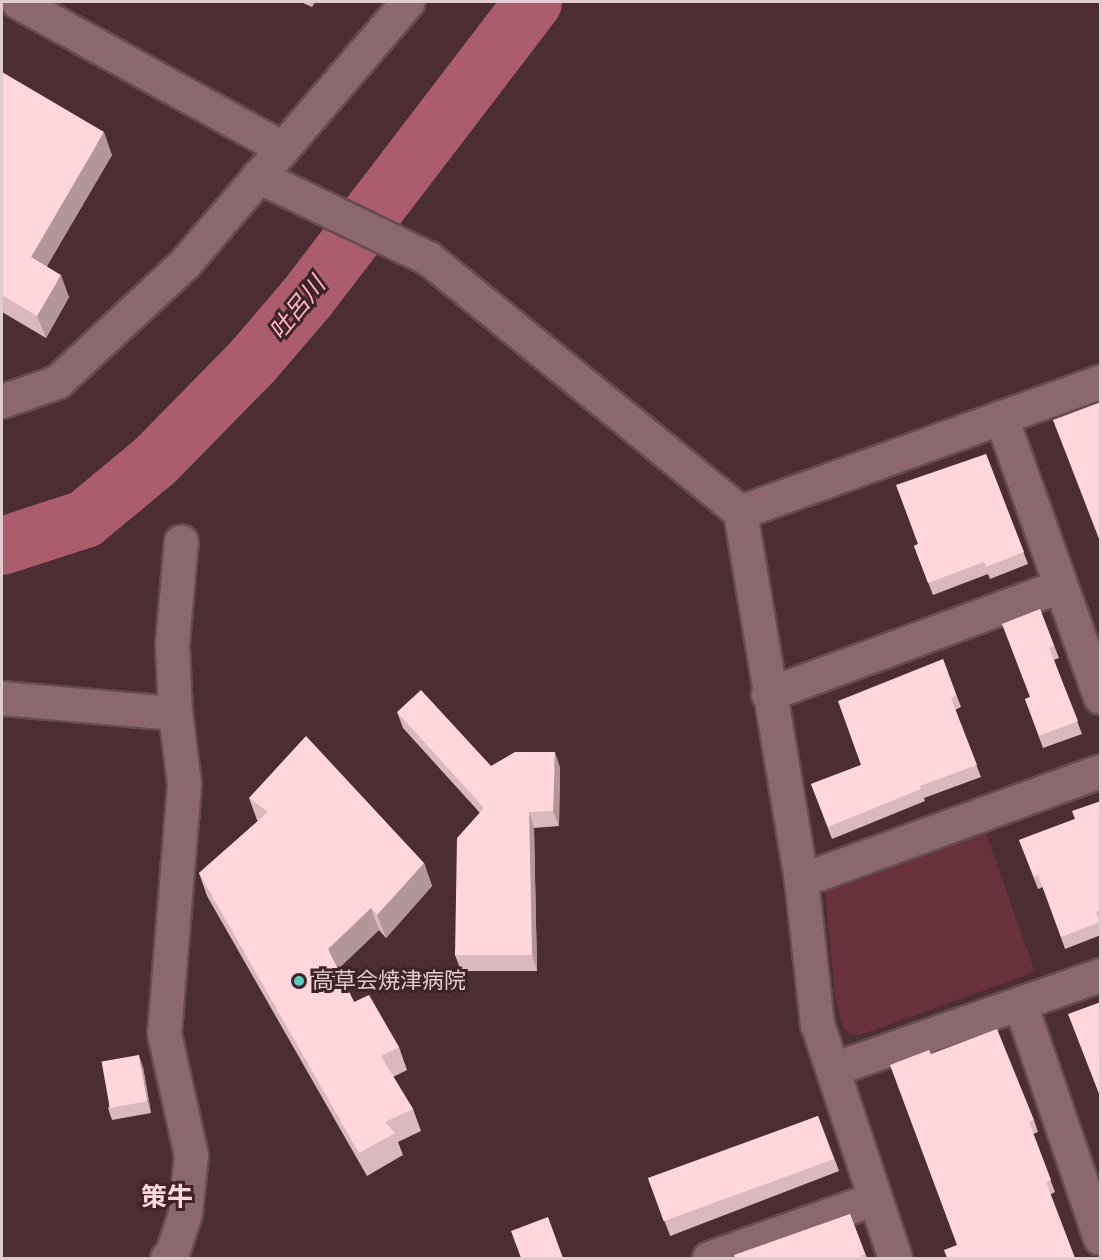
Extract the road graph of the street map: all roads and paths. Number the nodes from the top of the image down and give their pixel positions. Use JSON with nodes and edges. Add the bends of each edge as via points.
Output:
{"nodes":[{"id":1,"x":18,"y":2,"type":"edge"},
{"id":2,"x":407,"y":2,"type":"edge"},
{"id":3,"x":282,"y":148,"type":"junction"},
{"id":4,"x":258,"y":176,"type":"junction"},
{"id":5,"x":1101,"y":382,"type":"edge"},
{"id":6,"x":2,"y":401,"type":"edge"},
{"id":7,"x":1001,"y":417,"type":"junction"},
{"id":8,"x":740,"y":512,"type":"junction"},
{"id":9,"x":181,"y":541,"type":"dead end"},
{"id":10,"x":1060,"y":586,"type":"junction"},
{"id":11,"x":768,"y":694,"type":"junction"},
{"id":12,"x":2,"y":698,"type":"edge"},
{"id":13,"x":1101,"y":698,"type":"edge"},
{"id":14,"x":175,"y":713,"type":"junction"},
{"id":15,"x":1101,"y":771,"type":"edge"},
{"id":16,"x":801,"y":880,"type":"junction"},
{"id":17,"x":1101,"y":975,"type":"edge"},
{"id":18,"x":1020,"y":1003,"type":"junction"},
{"id":19,"x":833,"y":1069,"type":"junction"},
{"id":20,"x":873,"y":1199,"type":"junction"},
{"id":21,"x":1101,"y":1239,"type":"edge"},
{"id":22,"x":167,"y":1258,"type":"edge"},
{"id":23,"x":709,"y":1258,"type":"edge"},
{"id":24,"x":895,"y":1258,"type":"edge"}],
"edges":[{"from":1,"to":3,"type":"street"},
{"from":2,"to":3,"type":"street"},
{"from":3,"to":4,"type":"street"},
{"from":4,"to":6,"type":"street","via":[[185,263],[57,382]]},
{"from":4,"to":8,"type":"street","via":[[428,258]]},
{"from":5,"to":7,"type":"street"},
{"from":7,"to":8,"type":"street"},
{"from":7,"to":10,"type":"street"},
{"from":8,"to":11,"type":"street"},
{"from":9,"to":14,"type":"street","via":[[172,643]]},
{"from":10,"to":11,"type":"street"},
{"from":10,"to":13,"type":"street"},
{"from":11,"to":16,"type":"street"},
{"from":12,"to":14,"type":"street"},
{"from":14,"to":22,"type":"street","via":[[184,783],[164,1033],[191,1155],[185,1213]]},
{"from":15,"to":16,"type":"street"},
{"from":16,"to":19,"type":"street","via":[[818,1023]]},
{"from":17,"to":18,"type":"street"},
{"from":18,"to":19,"type":"street"},
{"from":18,"to":21,"type":"street"},
{"from":19,"to":20,"type":"street"},
{"from":20,"to":23,"type":"street"},
{"from":20,"to":24,"type":"street"}]}
